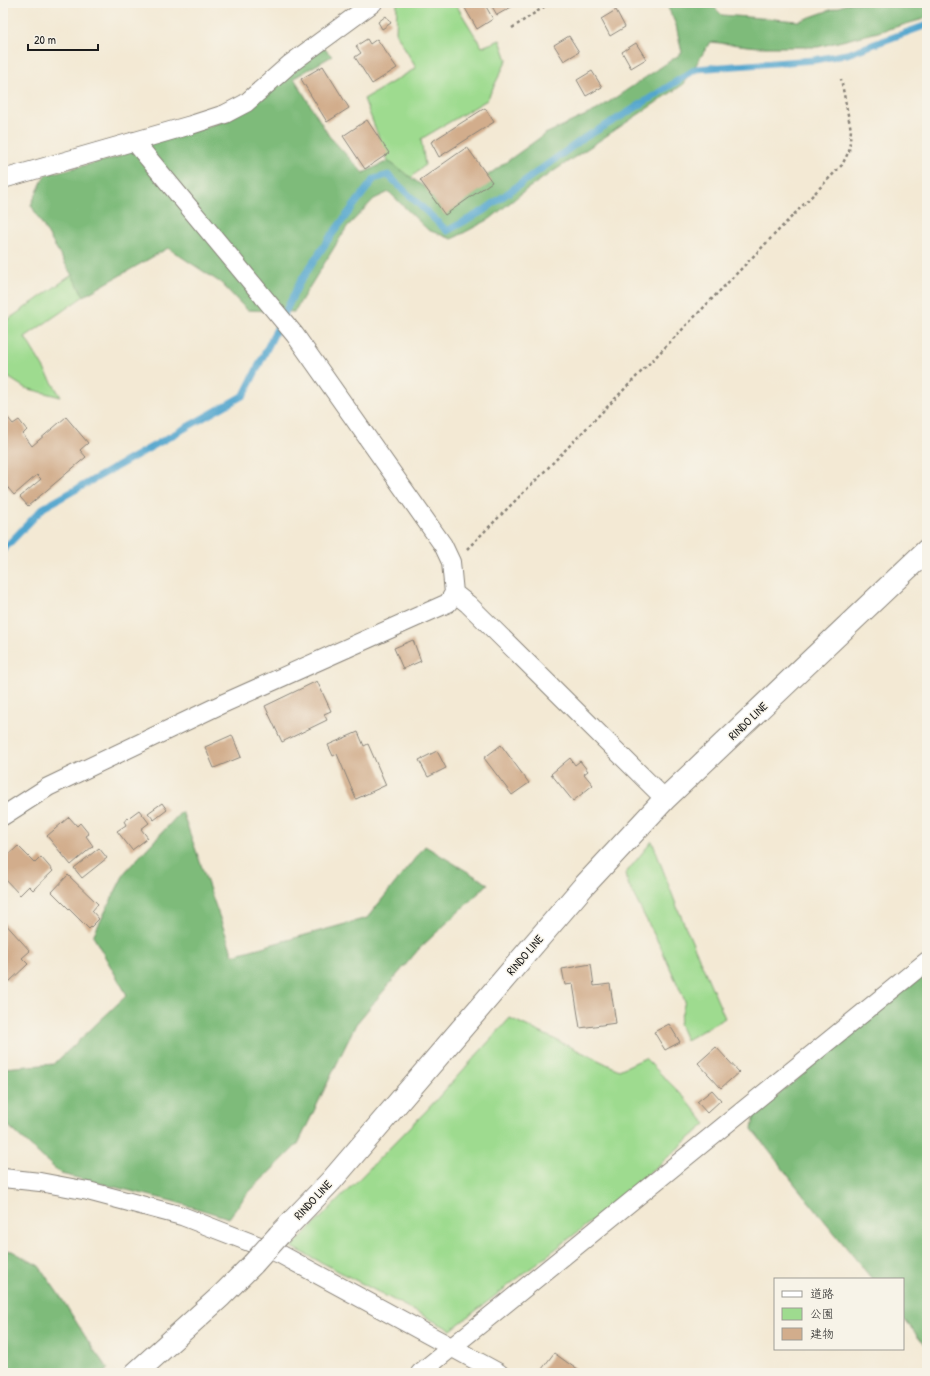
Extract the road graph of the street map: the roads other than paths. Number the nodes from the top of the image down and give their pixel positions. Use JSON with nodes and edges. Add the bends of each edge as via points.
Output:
{"nodes":[{"id":1,"x":373,"y":3,"type":"edge"},
{"id":2,"x":134,"y":141,"type":"junction"},
{"id":3,"x":3,"y":179,"type":"edge"},
{"id":4,"x":927,"y":550,"type":"edge"},
{"id":5,"x":454,"y":593,"type":"junction"},
{"id":6,"x":665,"y":799,"type":"junction"},
{"id":7,"x":3,"y":816,"type":"edge"},
{"id":8,"x":927,"y":961,"type":"edge"},
{"id":9,"x":3,"y":1178,"type":"edge"},
{"id":10,"x":452,"y":1347,"type":"junction"},
{"id":11,"x":136,"y":1373,"type":"edge"},
{"id":12,"x":420,"y":1373,"type":"edge"},
{"id":13,"x":499,"y":1373,"type":"edge"}],
"edges":[{"from":1,"to":2,"type":"street","via":[[290,64],[246,103],[225,114]]},
{"from":2,"to":3,"type":"street"},
{"from":2,"to":5,"type":"street","via":[[295,334],[444,545],[451,562]]},
{"from":4,"to":6,"type":"street","name":"RINDO LINE"},
{"from":5,"to":6,"type":"street"},
{"from":5,"to":7,"type":"street","via":[[448,602],[222,704],[48,787]]},
{"from":6,"to":11,"type":"street","name":"RINDO LINE","bridge":true,"via":[[583,887],[332,1180],[253,1264]]},
{"from":8,"to":10,"type":"street"},
{"from":9,"to":10,"type":"street","via":[[88,1191],[182,1216],[280,1254]]},
{"from":10,"to":12,"type":"street"},
{"from":10,"to":13,"type":"street"}]}
